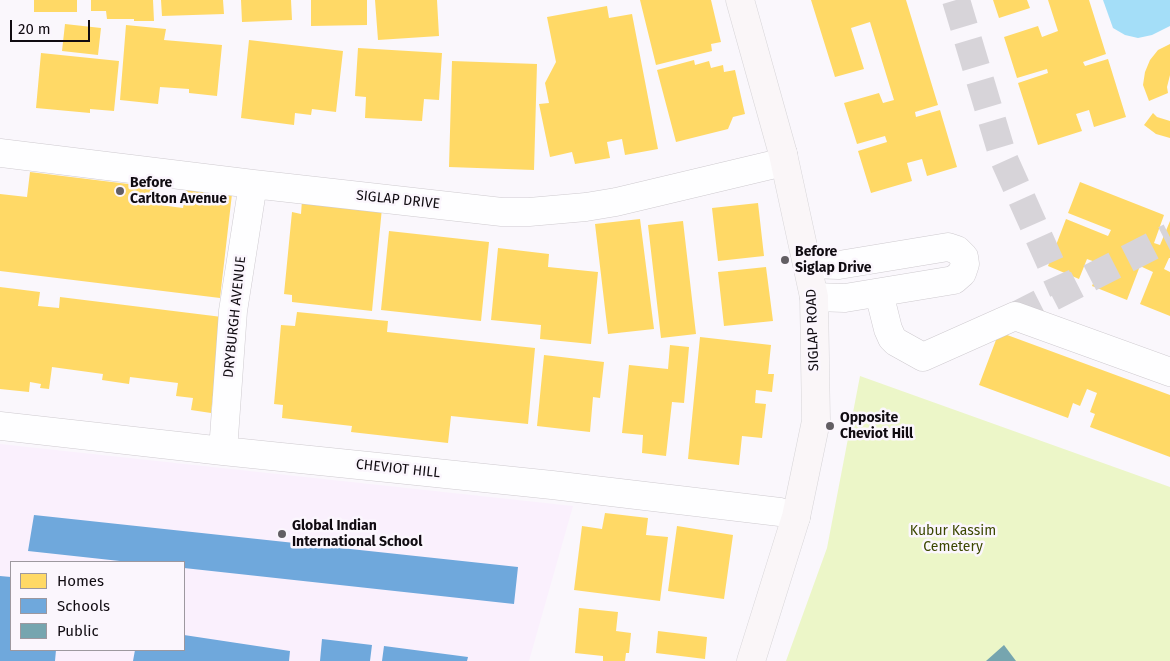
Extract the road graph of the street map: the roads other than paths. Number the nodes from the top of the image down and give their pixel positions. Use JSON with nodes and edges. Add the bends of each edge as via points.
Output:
{"nodes":[{"id":1,"x":740,"y":0,"type":"edge"},
{"id":2,"x":0,"y":153,"type":"edge"},
{"id":3,"x":783,"y":154,"type":"junction"},
{"id":4,"x":253,"y":184,"type":"junction"},
{"id":5,"x":808,"y":264,"type":"junction"},
{"id":6,"x":879,"y":293,"type":"junction"},
{"id":7,"x":814,"y":297,"type":"junction"},
{"id":8,"x":1170,"y":372,"type":"edge"},
{"id":9,"x":0,"y":426,"type":"edge"},
{"id":10,"x":223,"y":451,"type":"junction"},
{"id":11,"x":796,"y":516,"type":"junction"},
{"id":12,"x":751,"y":661,"type":"edge"}],
"edges":[{"from":1,"to":3,"type":"main road","name":"SIGLAP ROAD"},
{"from":2,"to":4,"type":"street","name":"SIGLAP DRIVE"},
{"from":3,"to":4,"type":"street","name":"SIGLAP DRIVE","via":[[784,162],[616,202],[556,211],[502,212]]},
{"from":3,"to":5,"type":"main road","name":"SIGLAP ROAD"},
{"from":4,"to":10,"type":"street","name":"DRYBURGH AVENUE","via":[[233,311]]},
{"from":5,"to":6,"type":"street","via":[[839,265],[948,247],[964,257],[962,272],[954,280]]},
{"from":5,"to":7,"type":"main road","name":"SIGLAP ROAD"},
{"from":6,"to":7,"type":"street","via":[[845,298]]},
{"from":6,"to":8,"type":"street","via":[[892,338],[923,357],[1015,316]]},
{"from":7,"to":11,"type":"main road","name":"SIGLAP ROAD","via":[[816,421]]},
{"from":9,"to":10,"type":"street","name":"CHEVIOT HILL"},
{"from":10,"to":11,"type":"street","name":"CHEVIOT HILL","via":[[552,485]]},
{"from":11,"to":12,"type":"main road","name":"SIGLAP ROAD"}]}
